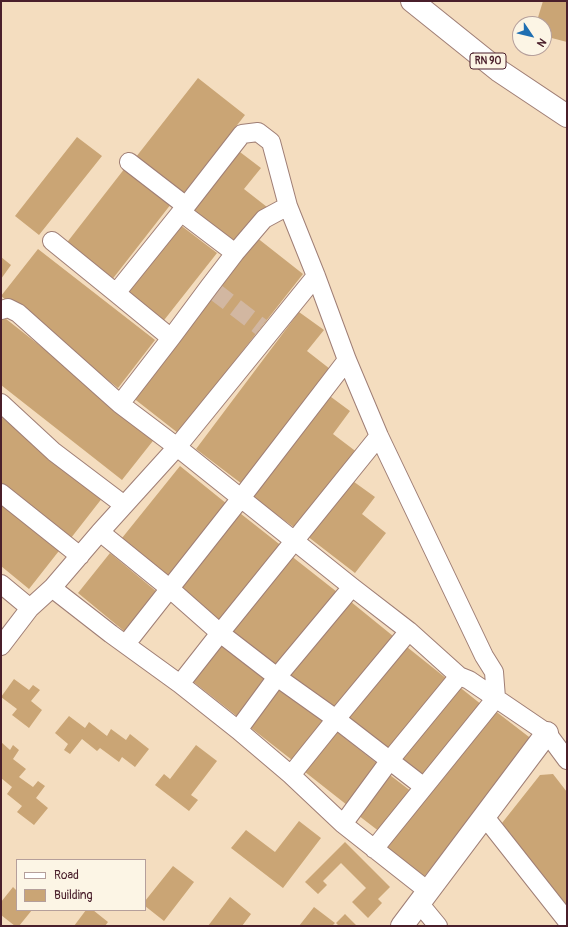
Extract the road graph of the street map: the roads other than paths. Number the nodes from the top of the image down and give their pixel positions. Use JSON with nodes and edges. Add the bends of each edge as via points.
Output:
{"nodes":[{"id":1,"x":412,"y":1,"type":"edge"},
{"id":2,"x":567,"y":116,"type":"edge"},
{"id":3,"x":129,"y":162,"type":"dead end"},
{"id":4,"x":288,"y":206,"type":"junction"},
{"id":5,"x":183,"y":209,"type":"junction"},
{"id":6,"x":52,"y":241,"type":"dead end"},
{"id":7,"x":235,"y":254,"type":"junction"},
{"id":8,"x":316,"y":276,"type":"junction"},
{"id":9,"x":116,"y":293,"type":"junction"},
{"id":10,"x":1,"y":310,"type":"edge"},
{"id":11,"x":171,"y":338,"type":"junction"},
{"id":12,"x":347,"y":360,"type":"junction"},
{"id":13,"x":1,"y":403,"type":"edge"},
{"id":14,"x":120,"y":404,"type":"junction"},
{"id":15,"x":379,"y":436,"type":"junction"},
{"id":16,"x":177,"y":447,"type":"junction"},
{"id":17,"x":1,"y":493,"type":"edge"},
{"id":18,"x":241,"y":498,"type":"junction"},
{"id":19,"x":124,"y":505,"type":"junction"},
{"id":20,"x":100,"y":532,"type":"junction"},
{"id":21,"x":294,"y":542,"type":"junction"},
{"id":22,"x":80,"y":556,"type":"junction"},
{"id":23,"x":1,"y":584,"type":"edge"},
{"id":24,"x":352,"y":587,"type":"junction"},
{"id":25,"x":52,"y":588,"type":"junction"},
{"id":26,"x":169,"y":588,"type":"junction"},
{"id":27,"x":30,"y":608,"type":"junction"},
{"id":28,"x":409,"y":631,"type":"junction"},
{"id":29,"x":220,"y":632,"type":"junction"},
{"id":30,"x":126,"y":644,"type":"junction"},
{"id":31,"x":1,"y":646,"type":"edge"},
{"id":32,"x":459,"y":676,"type":"junction"},
{"id":33,"x":277,"y":678,"type":"junction"},
{"id":34,"x":180,"y":684,"type":"junction"},
{"id":35,"x":496,"y":698,"type":"junction"},
{"id":36,"x":336,"y":719,"type":"junction"},
{"id":37,"x":238,"y":730,"type":"junction"},
{"id":38,"x":547,"y":733,"type":"junction"},
{"id":39,"x":390,"y":760,"type":"junction"},
{"id":40,"x":567,"y":760,"type":"edge"},
{"id":41,"x":291,"y":775,"type":"junction"},
{"id":42,"x":424,"y":787,"type":"junction"},
{"id":43,"x":485,"y":816,"type":"junction"},
{"id":44,"x":343,"y":824,"type":"junction"},
{"id":45,"x":374,"y":849,"type":"junction"},
{"id":46,"x":424,"y":897,"type":"junction"},
{"id":47,"x":567,"y":921,"type":"edge"},
{"id":48,"x":402,"y":926,"type":"edge"},
{"id":49,"x":438,"y":926,"type":"edge"}],
"edges":[{"from":1,"to":2,"type":"main road","number":"RN 90","via":[[498,70]]},
{"from":3,"to":5,"type":"street"},
{"from":4,"to":5,"type":"street","via":[[271,142],[258,132],[242,134]]},
{"from":4,"to":7,"type":"street","via":[[264,220]]},
{"from":4,"to":8,"type":"street"},
{"from":5,"to":7,"type":"street"},
{"from":5,"to":9,"type":"street"},
{"from":6,"to":9,"type":"street"},
{"from":7,"to":11,"type":"street","via":[[211,289]]},
{"from":8,"to":12,"type":"street"},
{"from":8,"to":16,"type":"street","via":[[265,330]]},
{"from":9,"to":11,"type":"street"},
{"from":10,"to":14,"type":"street","via":[[8,308],[18,313]]},
{"from":11,"to":14,"type":"street"},
{"from":12,"to":15,"type":"street"},
{"from":12,"to":18,"type":"street"},
{"from":13,"to":19,"type":"street","via":[[54,452]]},
{"from":14,"to":16,"type":"street"},
{"from":15,"to":21,"type":"street"},
{"from":15,"to":35,"type":"street","via":[[494,672]]},
{"from":16,"to":18,"type":"street"},
{"from":16,"to":19,"type":"street"},
{"from":17,"to":22,"type":"street"},
{"from":18,"to":21,"type":"street"},
{"from":18,"to":26,"type":"street"},
{"from":19,"to":20,"type":"street"},
{"from":20,"to":22,"type":"street"},
{"from":20,"to":26,"type":"street"},
{"from":21,"to":24,"type":"street"},
{"from":21,"to":29,"type":"street"},
{"from":22,"to":25,"type":"street"},
{"from":23,"to":27,"type":"street"},
{"from":24,"to":28,"type":"street"},
{"from":24,"to":33,"type":"street"},
{"from":25,"to":27,"type":"street"},
{"from":25,"to":30,"type":"street"},
{"from":26,"to":29,"type":"street"},
{"from":26,"to":30,"type":"street"},
{"from":27,"to":31,"type":"street"},
{"from":28,"to":32,"type":"street"},
{"from":28,"to":36,"type":"street"},
{"from":29,"to":33,"type":"street"},
{"from":29,"to":34,"type":"street"},
{"from":30,"to":34,"type":"street"},
{"from":32,"to":35,"type":"street"},
{"from":32,"to":39,"type":"street"},
{"from":33,"to":36,"type":"street"},
{"from":33,"to":37,"type":"street"},
{"from":34,"to":37,"type":"street"},
{"from":35,"to":38,"type":"street"},
{"from":35,"to":42,"type":"street"},
{"from":36,"to":39,"type":"street"},
{"from":36,"to":41,"type":"street"},
{"from":37,"to":41,"type":"street"},
{"from":38,"to":40,"type":"street"},
{"from":38,"to":43,"type":"main road"},
{"from":39,"to":42,"type":"street"},
{"from":39,"to":44,"type":"street"},
{"from":41,"to":44,"type":"street"},
{"from":42,"to":45,"type":"street"},
{"from":43,"to":46,"type":"main road"},
{"from":43,"to":47,"type":"street"},
{"from":44,"to":45,"type":"street"},
{"from":45,"to":46,"type":"street"},
{"from":46,"to":48,"type":"main road"},
{"from":46,"to":49,"type":"street"}]}
